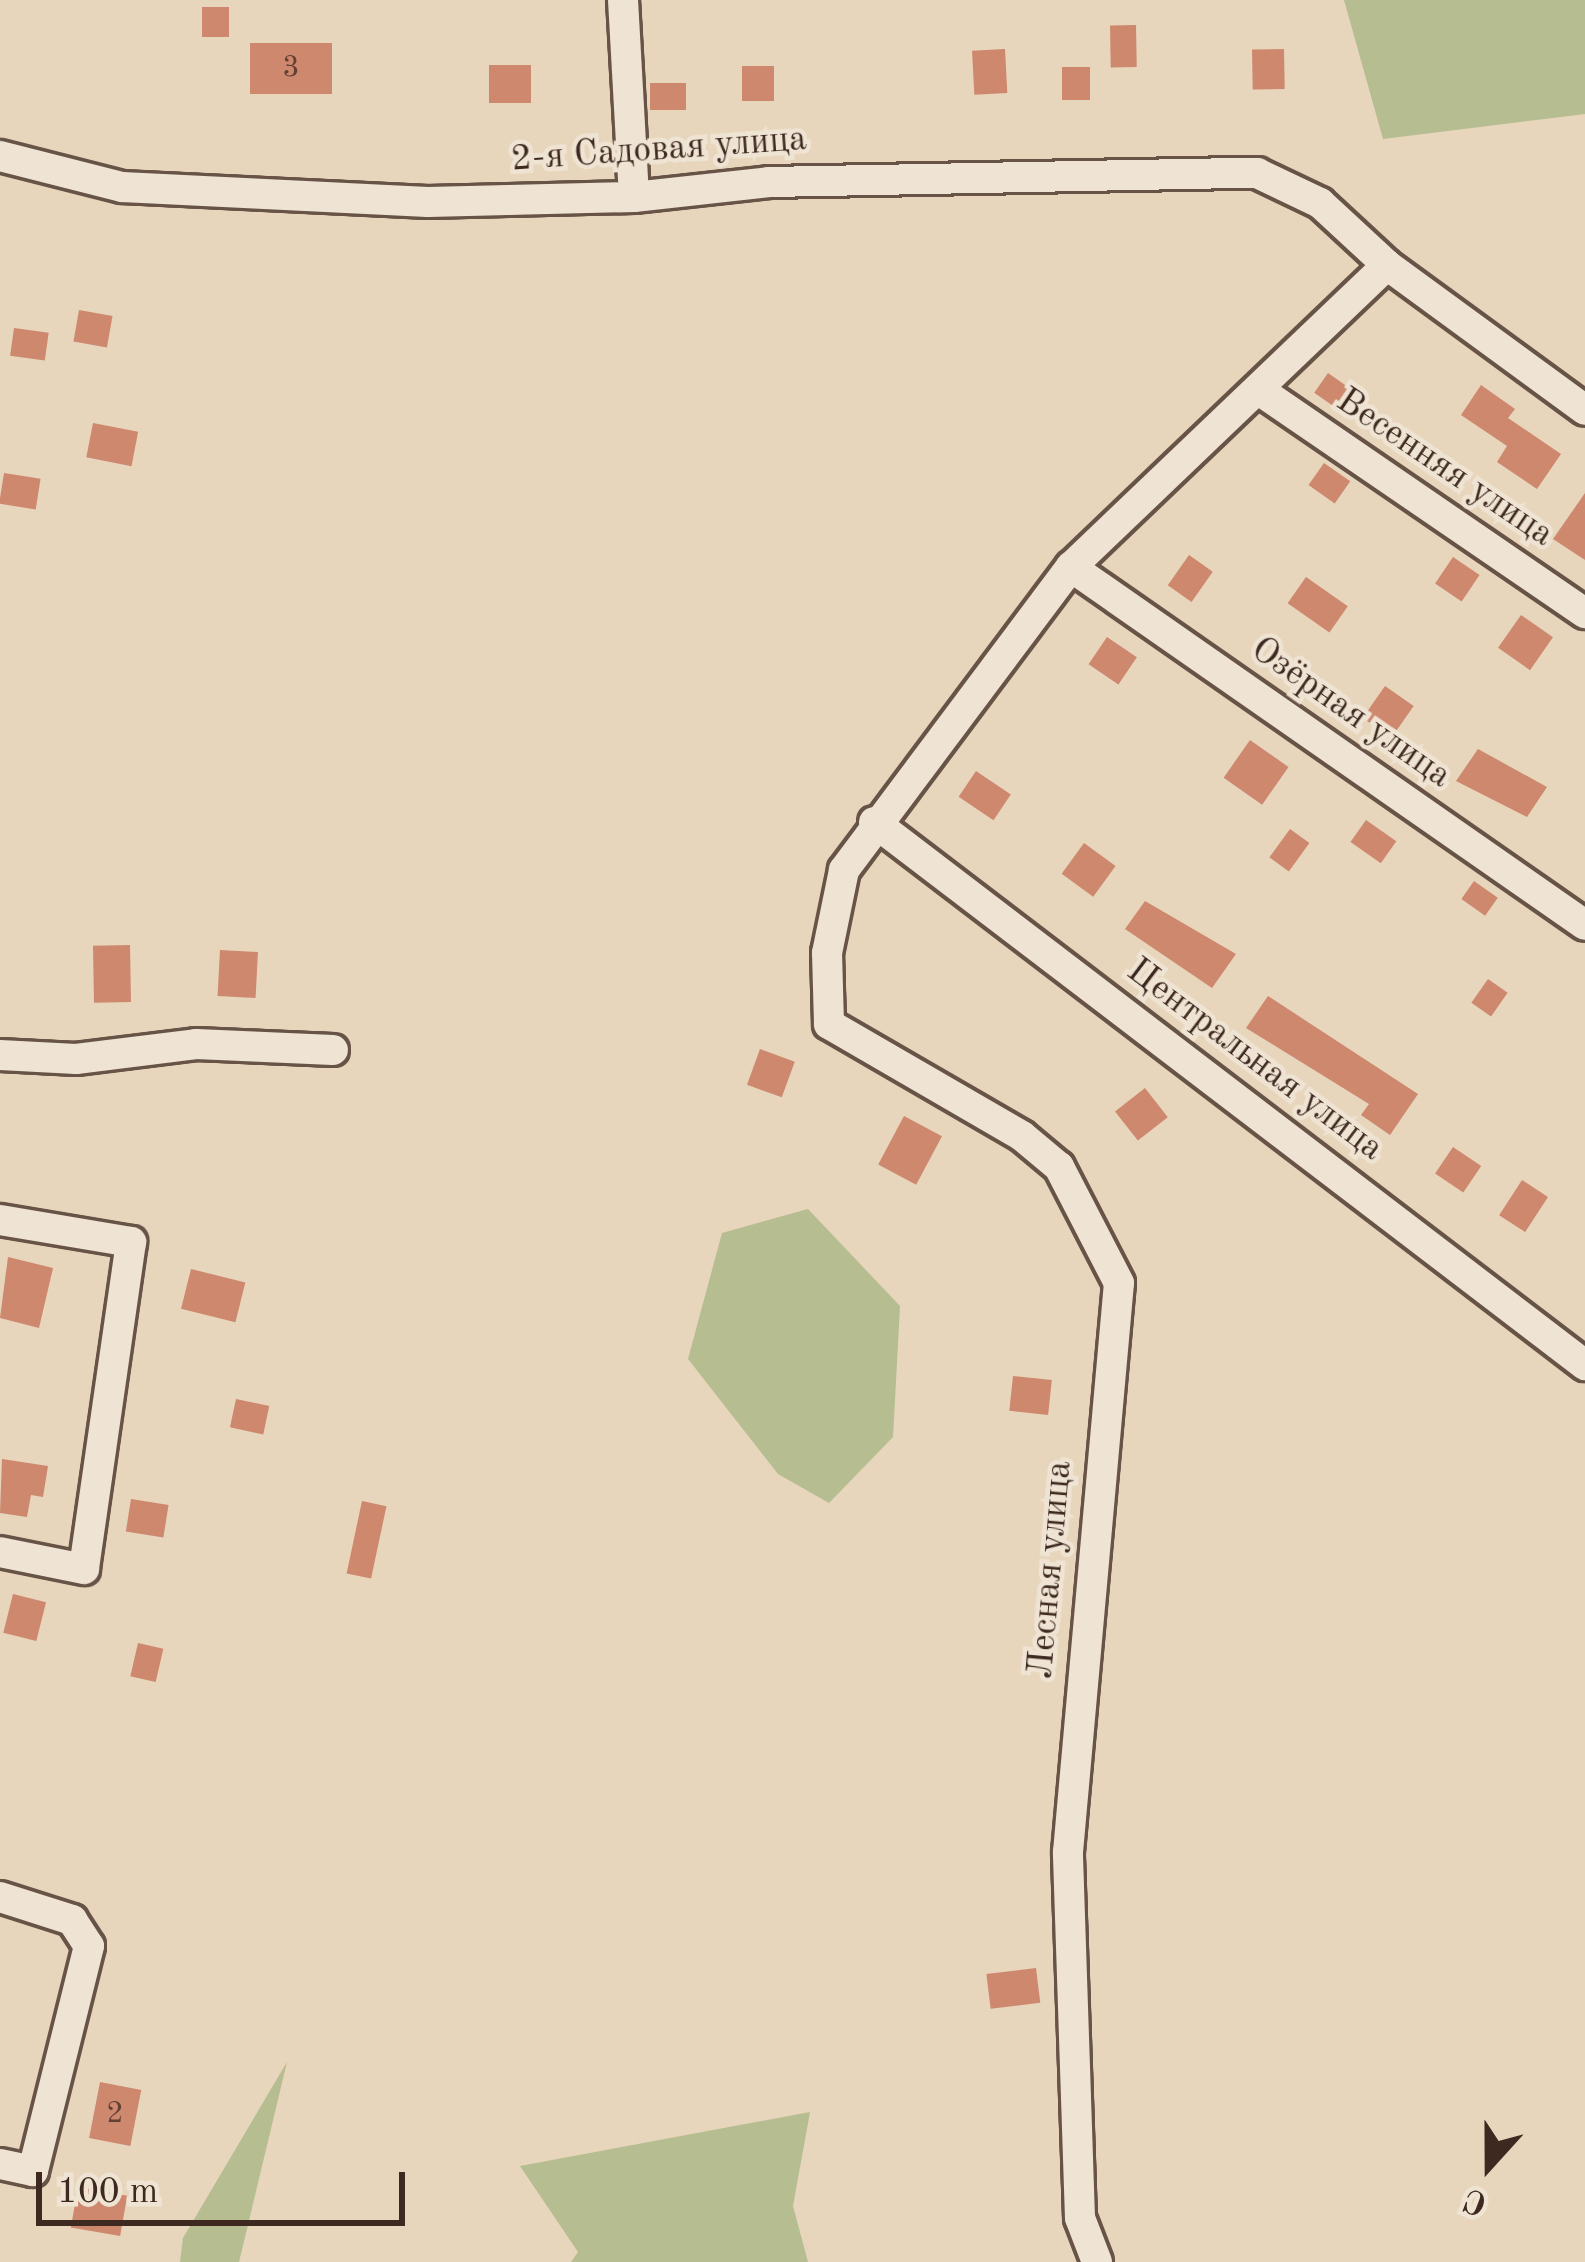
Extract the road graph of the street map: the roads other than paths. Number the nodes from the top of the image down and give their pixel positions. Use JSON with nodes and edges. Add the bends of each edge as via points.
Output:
{"nodes":[{"id":1,"x":622,"y":0,"type":"edge"},
{"id":2,"x":0,"y":156,"type":"edge"},
{"id":3,"x":634,"y":197,"type":"junction"},
{"id":4,"x":1388,"y":265,"type":"junction"},
{"id":5,"x":1258,"y":390,"type":"junction"},
{"id":6,"x":1585,"y":410,"type":"edge"},
{"id":7,"x":1071,"y":567,"type":"junction"},
{"id":8,"x":1585,"y":613,"type":"edge"},
{"id":9,"x":874,"y":822,"type":"junction"},
{"id":10,"x":1585,"y":925,"type":"edge"},
{"id":11,"x":333,"y":1050,"type":"dead end"},
{"id":12,"x":0,"y":1054,"type":"edge"},
{"id":13,"x":0,"y":1220,"type":"edge"},
{"id":14,"x":1585,"y":1365,"type":"edge"},
{"id":15,"x":0,"y":1552,"type":"edge"},
{"id":16,"x":0,"y":1898,"type":"edge"},
{"id":17,"x":0,"y":2164,"type":"edge"},
{"id":18,"x":1096,"y":2262,"type":"edge"}],
"edges":[{"from":1,"to":3,"type":"street"},
{"from":2,"to":3,"type":"street","name":"2-я Садовая улица","via":[[122,187],[218,196]]},
{"from":3,"to":4,"type":"street","name":"2-я Садовая улица","via":[[769,182],[1257,172],[1320,203]]},
{"from":4,"to":5,"type":"street"},
{"from":4,"to":6,"type":"street","name":"2-я Садовая улица"},
{"from":5,"to":7,"type":"street"},
{"from":5,"to":8,"type":"street","name":"Весенняя улица"},
{"from":7,"to":9,"type":"street"},
{"from":7,"to":10,"type":"street","name":"Озёрная улица"},
{"from":9,"to":14,"type":"street","name":"Центральная улица"},
{"from":9,"to":18,"type":"street","name":"Лесная улица","via":[[844,870],[827,953],[829,1024],[1022,1136],[1059,1166],[1119,1283],[1068,1852],[1080,2218]]},
{"from":11,"to":12,"type":"street","via":[[196,1045],[76,1059]]},
{"from":13,"to":15,"type":"street","via":[[131,1242],[84,1569]]},
{"from":16,"to":17,"type":"street","via":[[72,1920],[89,1946],[33,2170]]}]}
